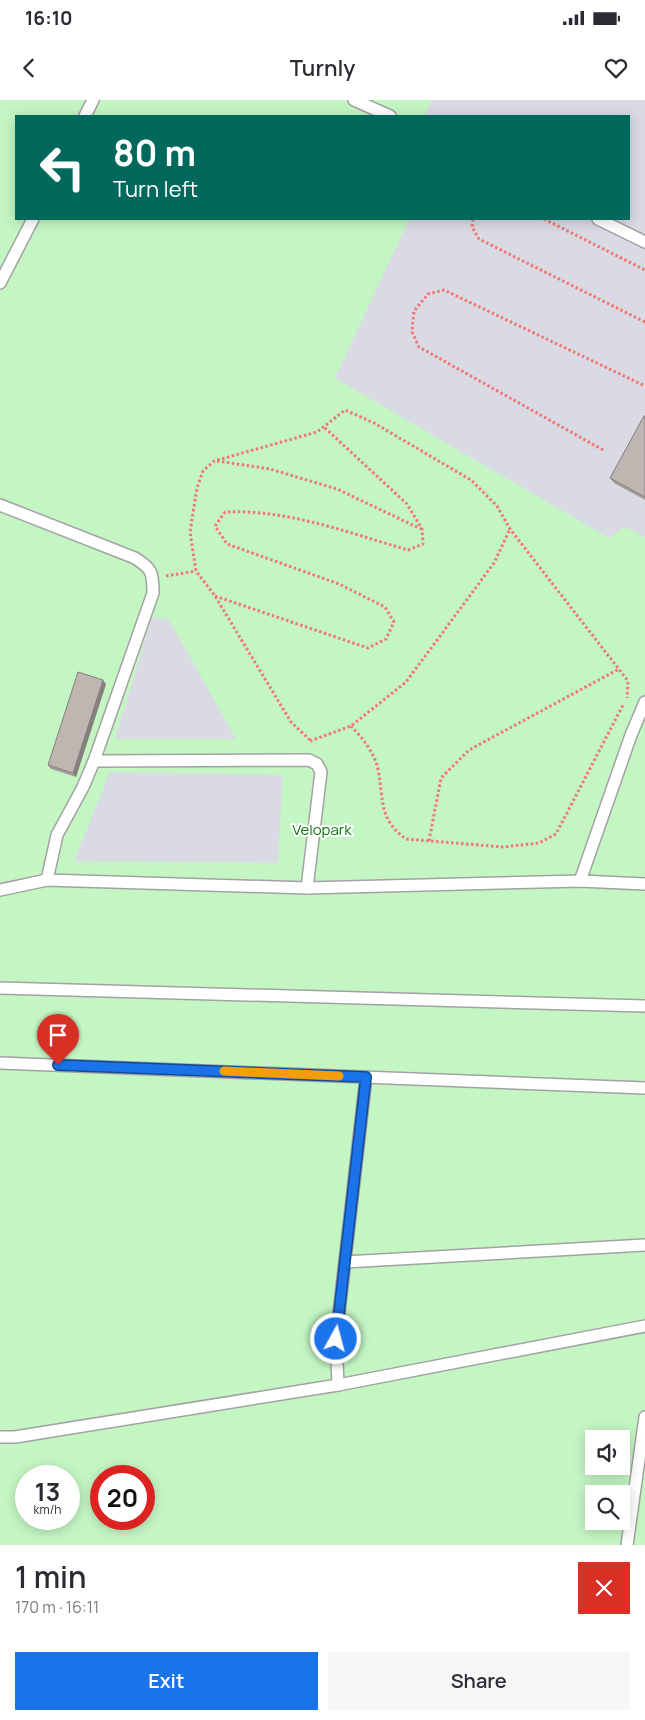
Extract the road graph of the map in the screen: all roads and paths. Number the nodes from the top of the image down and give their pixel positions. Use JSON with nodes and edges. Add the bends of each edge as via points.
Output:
{"nodes":[{"id":1,"x":94,"y":100,"type":"edge"},
{"id":2,"x":354,"y":100,"type":"edge"},
{"id":3,"x":86,"y":115,"type":"edge"},
{"id":4,"x":388,"y":115,"type":"edge"},
{"id":5,"x":32,"y":220,"type":"edge"},
{"id":6,"x":473,"y":220,"type":"edge"},
{"id":7,"x":546,"y":220,"type":"edge"},
{"id":8,"x":600,"y":220,"type":"edge"},
{"id":9,"x":645,"y":242,"type":"edge"},
{"id":10,"x":645,"y":270,"type":"edge"},
{"id":11,"x":0,"y":283,"type":"edge"},
{"id":12,"x":645,"y":322,"type":"edge"},
{"id":13,"x":645,"y":386,"type":"edge"},
{"id":14,"x":324,"y":427,"type":"junction"},
{"id":15,"x":603,"y":450,"type":"dead end"},
{"id":16,"x":214,"y":460,"type":"junction"},
{"id":17,"x":0,"y":505,"type":"edge"},
{"id":18,"x":422,"y":529,"type":"junction"},
{"id":19,"x":510,"y":529,"type":"junction"},
{"id":20,"x":196,"y":571,"type":"junction"},
{"id":21,"x":153,"y":578,"type":"junction"},
{"id":22,"x":215,"y":596,"type":"junction"},
{"id":23,"x":620,"y":669,"type":"junction"},
{"id":24,"x":645,"y":702,"type":"edge"},
{"id":25,"x":351,"y":726,"type":"junction"},
{"id":26,"x":310,"y":740,"type":"junction"},
{"id":27,"x":297,"y":760,"type":"junction"},
{"id":28,"x":94,"y":762,"type":"junction"},
{"id":29,"x":429,"y":841,"type":"junction"},
{"id":30,"x":47,"y":880,"type":"junction"},
{"id":31,"x":580,"y":882,"type":"junction"},
{"id":32,"x":645,"y":884,"type":"edge"},
{"id":33,"x":307,"y":888,"type":"junction"},
{"id":34,"x":0,"y":890,"type":"edge"},
{"id":35,"x":0,"y":988,"type":"edge"},
{"id":36,"x":645,"y":1006,"type":"edge"},
{"id":37,"x":0,"y":1063,"type":"edge"},
{"id":38,"x":366,"y":1077,"type":"junction"},
{"id":39,"x":645,"y":1088,"type":"edge"},
{"id":40,"x":645,"y":1245,"type":"edge"},
{"id":41,"x":345,"y":1262,"type":"junction"},
{"id":42,"x":645,"y":1326,"type":"edge"},
{"id":43,"x":338,"y":1385,"type":"junction"},
{"id":44,"x":645,"y":1417,"type":"edge"},
{"id":45,"x":0,"y":1437,"type":"edge"},
{"id":46,"x":627,"y":1545,"type":"edge"}],
"edges":[{"from":1,"to":3,"type":"lane"},
{"from":2,"to":4,"type":"lane"},
{"from":5,"to":11,"type":"lane"},
{"from":6,"to":12,"type":"path","via":[[472,228],[479,239]]},
{"from":7,"to":10,"type":"path"},
{"from":8,"to":9,"type":"lane"},
{"from":13,"to":15,"type":"path","via":[[444,290],[428,294],[414,311],[412,332],[419,347]]},
{"from":14,"to":16,"type":"path","via":[[317,432]]},
{"from":14,"to":18,"type":"path","via":[[407,504]]},
{"from":14,"to":19,"type":"path","via":[[345,410],[374,423],[471,480],[497,506]]},
{"from":16,"to":18,"type":"path","via":[[270,469],[337,489]]},
{"from":16,"to":20,"type":"path","via":[[203,471],[197,488],[190,532]]},
{"from":17,"to":21,"type":"lane","via":[[135,558],[149,567]]},
{"from":18,"to":22,"type":"path","via":[[423,544],[408,550],[308,522],[248,511],[225,512],[215,526],[227,544],[339,584],[385,607],[394,622],[386,639],[368,648]]},
{"from":19,"to":23,"type":"path"},
{"from":19,"to":25,"type":"path","via":[[494,563],[406,682]]},
{"from":20,"to":21,"type":"path"},
{"from":20,"to":22,"type":"path"},
{"from":21,"to":28,"type":"lane","via":[[153,593]]},
{"from":22,"to":26,"type":"path","via":[[291,722]]},
{"from":23,"to":29,"type":"path","via":[[469,750],[441,778]]},
{"from":23,"to":29,"type":"path","via":[[628,681],[628,696],[556,834],[539,844],[503,847]]},
{"from":24,"to":31,"type":"lane"},
{"from":25,"to":26,"type":"path"},
{"from":25,"to":29,"type":"path","via":[[363,738],[378,768],[382,806],[394,831],[406,839]]},
{"from":26,"to":27,"type":"path"},
{"from":27,"to":28,"type":"lane"},
{"from":27,"to":33,"type":"lane","via":[[317,764],[321,772]]},
{"from":28,"to":30,"type":"lane","via":[[57,835]]},
{"from":30,"to":33,"type":"lane"},
{"from":30,"to":34,"type":"lane"},
{"from":31,"to":32,"type":"lane"},
{"from":31,"to":33,"type":"lane"},
{"from":35,"to":36,"type":"lane"},
{"from":37,"to":38,"type":"lane"},
{"from":38,"to":39,"type":"lane"},
{"from":38,"to":41,"type":"lane"},
{"from":40,"to":41,"type":"lane"},
{"from":41,"to":43,"type":"lane","via":[[336,1339]]},
{"from":42,"to":43,"type":"lane"},
{"from":43,"to":45,"type":"lane"},
{"from":44,"to":46,"type":"lane"}]}
